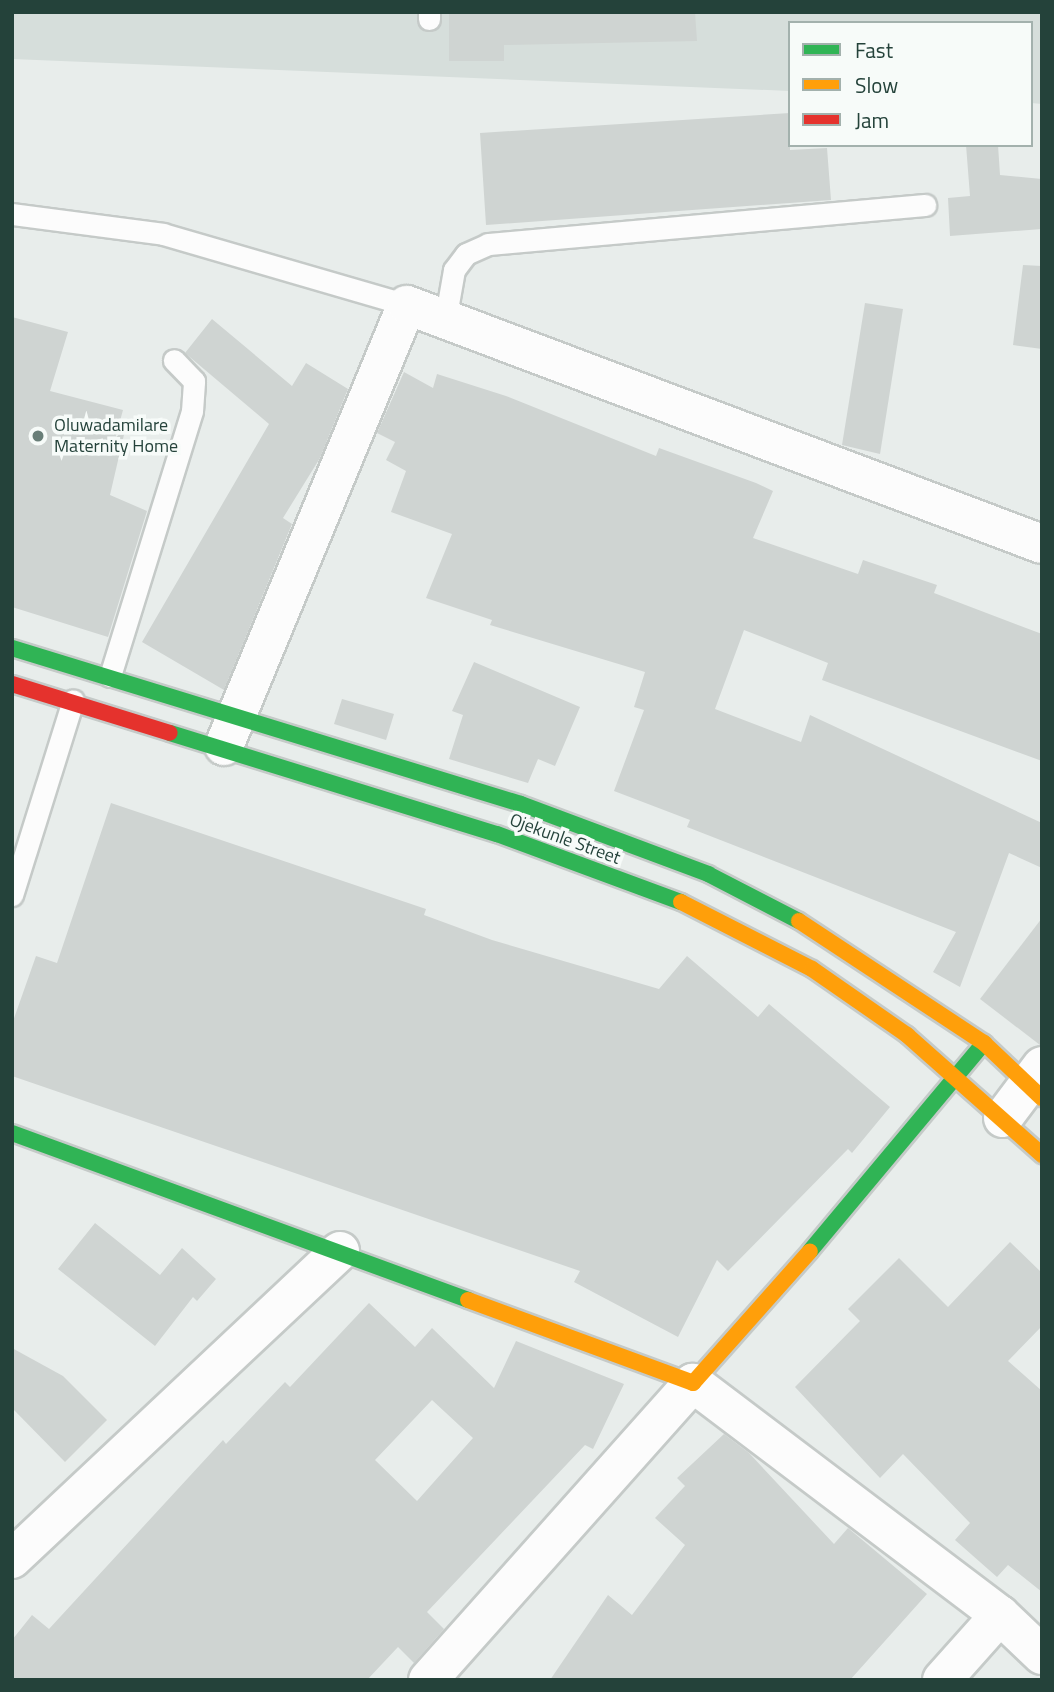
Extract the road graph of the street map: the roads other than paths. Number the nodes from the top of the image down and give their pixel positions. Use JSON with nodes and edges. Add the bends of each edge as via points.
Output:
{"nodes":[{"id":1,"x":925,"y":205,"type":"dead end"},
{"id":2,"x":12,"y":214,"type":"edge"},
{"id":3,"x":407,"y":305,"type":"junction"},
{"id":4,"x":445,"y":321,"type":"junction"},
{"id":5,"x":174,"y":360,"type":"dead end"},
{"id":6,"x":1042,"y":544,"type":"edge"},
{"id":7,"x":12,"y":648,"type":"edge"},
{"id":8,"x":110,"y":676,"type":"junction"},
{"id":9,"x":12,"y":684,"type":"edge"},
{"id":10,"x":74,"y":699,"type":"junction"},
{"id":11,"x":240,"y":715,"type":"junction"},
{"id":12,"x":223,"y":748,"type":"junction"},
{"id":13,"x":12,"y":895,"type":"edge"},
{"id":14,"x":984,"y":1043,"type":"junction"},
{"id":15,"x":956,"y":1076,"type":"junction"},
{"id":16,"x":1037,"y":1083,"type":"edge"},
{"id":17,"x":1003,"y":1118,"type":"junction"},
{"id":18,"x":12,"y":1133,"type":"edge"},
{"id":19,"x":1042,"y":1155,"type":"edge"},
{"id":20,"x":340,"y":1251,"type":"junction"},
{"id":21,"x":693,"y":1383,"type":"junction"},
{"id":22,"x":18,"y":1544,"type":"edge"},
{"id":23,"x":1000,"y":1615,"type":"junction"},
{"id":24,"x":1042,"y":1655,"type":"edge"},
{"id":25,"x":428,"y":1680,"type":"edge"},
{"id":26,"x":942,"y":1680,"type":"edge"}],
"edges":[{"from":1,"to":4,"type":"lane","via":[[488,244],[466,254],[454,270]]},
{"from":2,"to":3,"type":"lane","via":[[163,234]]},
{"from":3,"to":4,"type":"street"},
{"from":3,"to":11,"type":"street"},
{"from":4,"to":6,"type":"street"},
{"from":5,"to":8,"type":"lane","via":[[194,381],[192,411]]},
{"from":7,"to":8,"type":"street","name":"Ojekunle Street"},
{"from":8,"to":11,"type":"street","name":"Ojekunle Street"},
{"from":9,"to":10,"type":"street","name":"Ojekunle Street"},
{"from":10,"to":12,"type":"street","name":"Ojekunle Street"},
{"from":10,"to":13,"type":"lane"},
{"from":11,"to":12,"type":"street"},
{"from":11,"to":14,"type":"street","name":"Ojekunle Street","via":[[521,804],[708,874],[836,942]]},
{"from":12,"to":15,"type":"street","name":"Ojekunle Street","via":[[497,834],[690,905],[812,969]]},
{"from":14,"to":15,"type":"street"},
{"from":14,"to":16,"type":"street","name":"Ojekunle Street"},
{"from":15,"to":17,"type":"street","name":"Ojekunle Street"},
{"from":15,"to":21,"type":"street","via":[[775,1294]]},
{"from":16,"to":17,"type":"street"},
{"from":17,"to":19,"type":"street","name":"Ojekunle Street"},
{"from":18,"to":20,"type":"street"},
{"from":20,"to":21,"type":"street"},
{"from":20,"to":22,"type":"street"},
{"from":21,"to":23,"type":"street"},
{"from":21,"to":25,"type":"street"},
{"from":23,"to":24,"type":"street"},
{"from":23,"to":26,"type":"street"}]}
